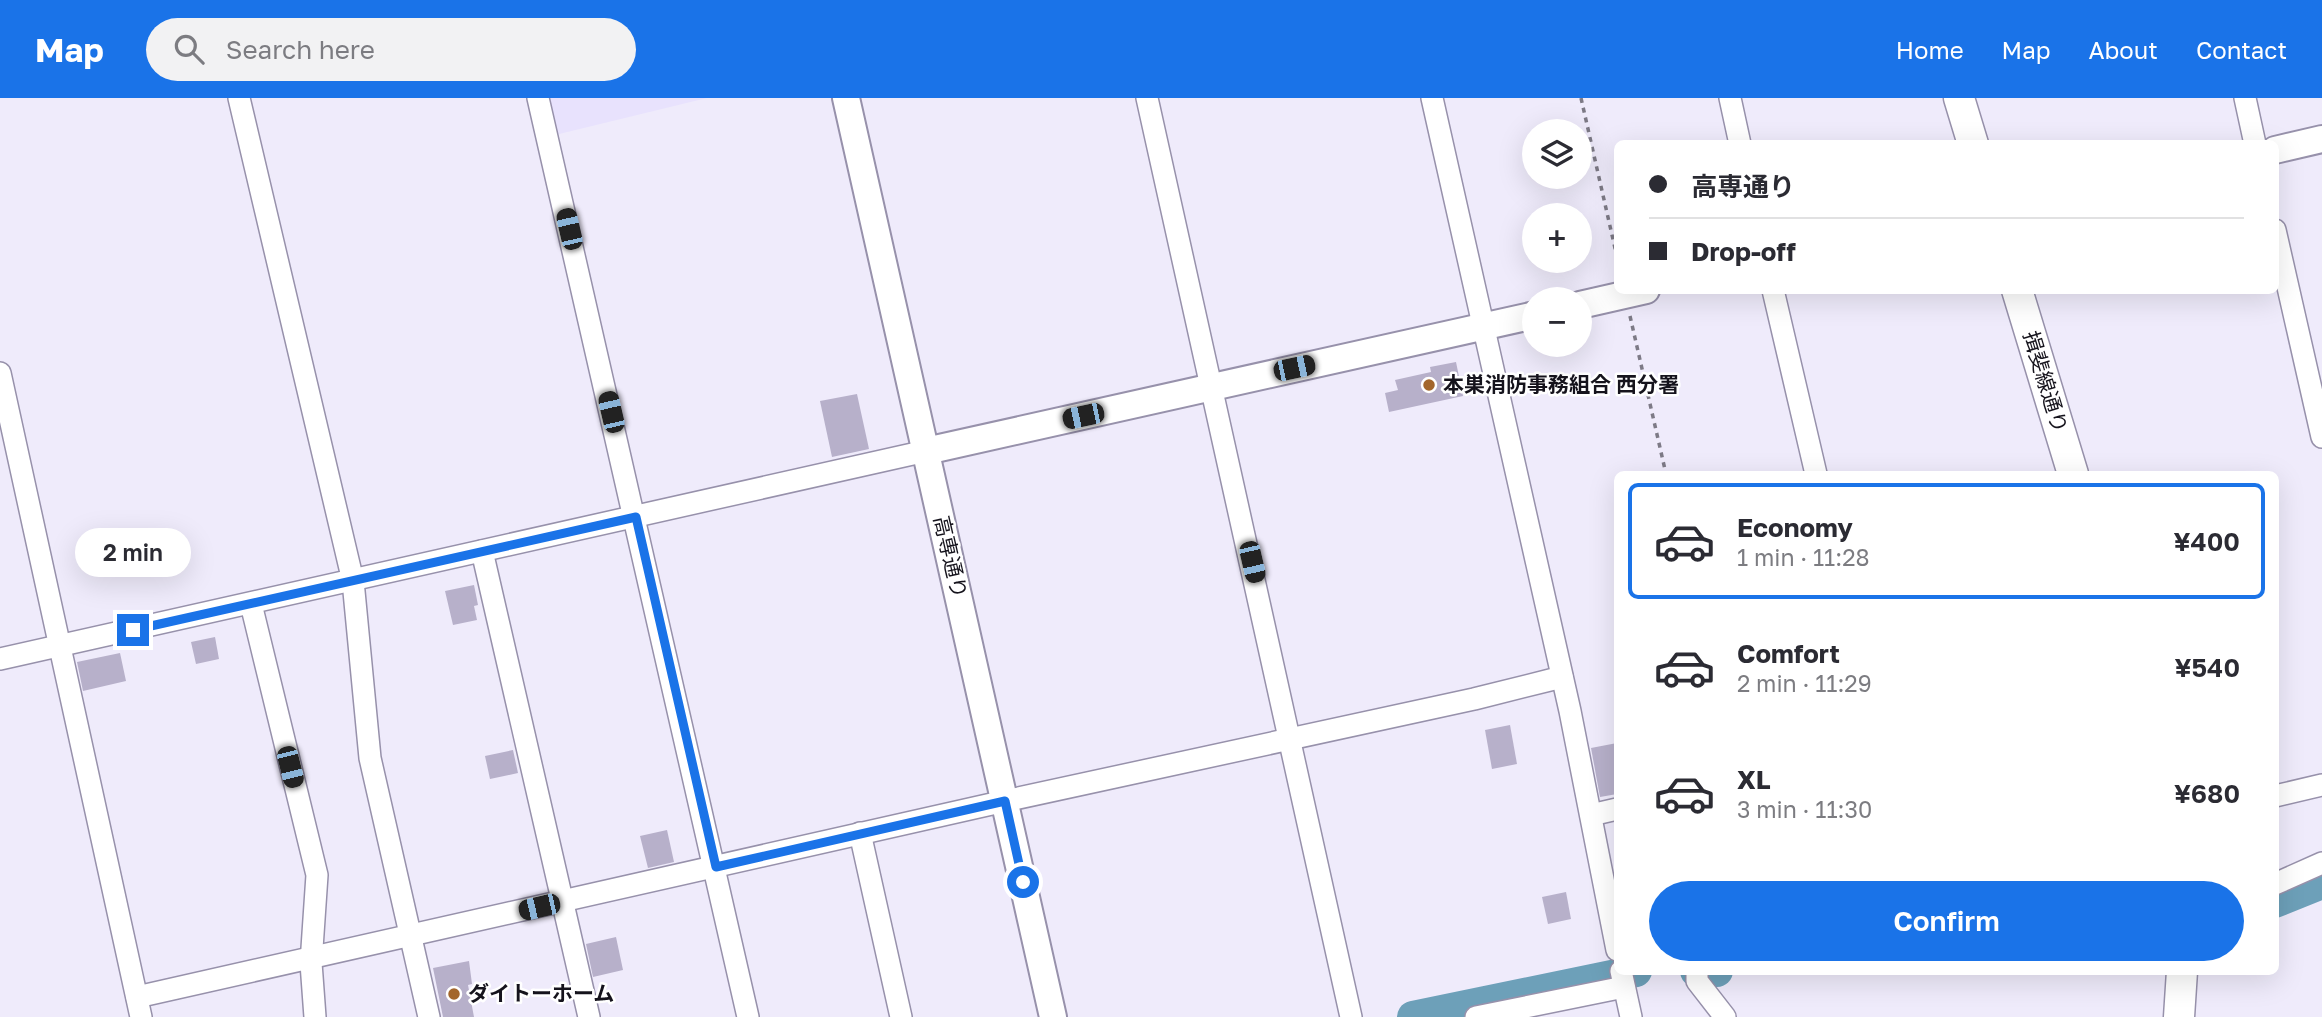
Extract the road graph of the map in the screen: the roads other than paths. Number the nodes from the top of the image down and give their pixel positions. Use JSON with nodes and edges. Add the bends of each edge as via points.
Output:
{"nodes":[{"id":1,"x":239,"y":98,"type":"edge"},
{"id":2,"x":538,"y":98,"type":"edge"},
{"id":3,"x":846,"y":98,"type":"edge"},
{"id":4,"x":1147,"y":98,"type":"edge"},
{"id":5,"x":1432,"y":98,"type":"edge"},
{"id":6,"x":1730,"y":98,"type":"edge"},
{"id":7,"x":1959,"y":98,"type":"edge"},
{"id":8,"x":2245,"y":98,"type":"edge"},
{"id":9,"x":2322,"y":139,"type":"edge"},
{"id":10,"x":1739,"y":140,"type":"edge"},
{"id":11,"x":1972,"y":140,"type":"edge"},
{"id":12,"x":2254,"y":140,"type":"edge"},
{"id":13,"x":2279,"y":149,"type":"edge"},
{"id":14,"x":2279,"y":248,"type":"edge"},
{"id":15,"x":1631,"y":294,"type":"edge"},
{"id":16,"x":1774,"y":294,"type":"edge"},
{"id":17,"x":2018,"y":294,"type":"edge"},
{"id":18,"x":1592,"y":302,"type":"edge"},
{"id":19,"x":1522,"y":318,"type":"edge"},
{"id":20,"x":1484,"y":326,"type":"junction"},
{"id":21,"x":0,"y":373,"type":"edge"},
{"id":22,"x":1213,"y":386,"type":"junction"},
{"id":23,"x":2322,"y":437,"type":"edge"},
{"id":24,"x":926,"y":451,"type":"junction"},
{"id":25,"x":1815,"y":471,"type":"edge"},
{"id":26,"x":2072,"y":471,"type":"edge"},
{"id":27,"x":636,"y":517,"type":"junction"},
{"id":28,"x":482,"y":551,"type":"junction"},
{"id":29,"x":353,"y":581,"type":"junction"},
{"id":30,"x":251,"y":604,"type":"junction"},
{"id":31,"x":60,"y":646,"type":"junction"},
{"id":32,"x":0,"y":659,"type":"edge"},
{"id":33,"x":1562,"y":677,"type":"junction"},
{"id":34,"x":1291,"y":738,"type":"junction"},
{"id":35,"x":2322,"y":785,"type":"edge"},
{"id":36,"x":2279,"y":795,"type":"edge"},
{"id":37,"x":1005,"y":801,"type":"junction"},
{"id":38,"x":1614,"y":810,"type":"edge"},
{"id":39,"x":1591,"y":815,"type":"junction"},
{"id":40,"x":860,"y":833,"type":"junction"},
{"id":41,"x":2322,"y":863,"type":"edge"},
{"id":42,"x":716,"y":867,"type":"junction"},
{"id":43,"x":2279,"y":882,"type":"edge"},
{"id":44,"x":561,"y":901,"type":"junction"},
{"id":45,"x":1614,"y":934,"type":"edge"},
{"id":46,"x":411,"y":938,"type":"junction"},
{"id":47,"x":312,"y":960,"type":"junction"},
{"id":48,"x":1697,"y":975,"type":"edge"},
{"id":49,"x":2182,"y":975,"type":"edge"},
{"id":50,"x":1623,"y":980,"type":"edge"},
{"id":51,"x":139,"y":1007,"type":"edge"},
{"id":52,"x":1490,"y":1015,"type":"edge"},
{"id":53,"x":315,"y":1017,"type":"edge"},
{"id":54,"x":429,"y":1017,"type":"edge"},
{"id":55,"x":589,"y":1017,"type":"edge"},
{"id":56,"x":748,"y":1017,"type":"edge"},
{"id":57,"x":901,"y":1017,"type":"edge"},
{"id":58,"x":1054,"y":1017,"type":"edge"},
{"id":59,"x":1351,"y":1017,"type":"edge"},
{"id":60,"x":1631,"y":1017,"type":"edge"},
{"id":61,"x":1725,"y":1017,"type":"edge"},
{"id":62,"x":2179,"y":1017,"type":"edge"}],
"edges":[{"from":1,"to":29,"type":"street"},
{"from":2,"to":27,"type":"street"},
{"from":3,"to":24,"type":"street","name":"高専通り"},
{"from":4,"to":22,"type":"street"},
{"from":5,"to":20,"type":"street"},
{"from":6,"to":10,"type":"street"},
{"from":7,"to":11,"type":"main road"},
{"from":8,"to":12,"type":"street"},
{"from":9,"to":13,"type":"street"},
{"from":14,"to":23,"type":"street"},
{"from":15,"to":18,"type":"street"},
{"from":16,"to":25,"type":"street"},
{"from":17,"to":26,"type":"main road","name":"揖斐線通り"},
{"from":19,"to":20,"type":"street"},
{"from":20,"to":22,"type":"street"},
{"from":20,"to":33,"type":"street"},
{"from":21,"to":31,"type":"street"},
{"from":22,"to":24,"type":"street"},
{"from":22,"to":34,"type":"street"},
{"from":24,"to":27,"type":"street"},
{"from":24,"to":37,"type":"street","name":"高専通り"},
{"from":27,"to":28,"type":"street"},
{"from":27,"to":42,"type":"street"},
{"from":28,"to":29,"type":"street"},
{"from":28,"to":44,"type":"street"},
{"from":29,"to":30,"type":"street"},
{"from":29,"to":46,"type":"street","via":[[370,758]]},
{"from":30,"to":31,"type":"street"},
{"from":30,"to":47,"type":"street","via":[[317,875]]},
{"from":31,"to":32,"type":"street"},
{"from":31,"to":51,"type":"street"},
{"from":33,"to":34,"type":"street"},
{"from":33,"to":39,"type":"street"},
{"from":34,"to":37,"type":"street"},
{"from":34,"to":59,"type":"street"},
{"from":35,"to":36,"type":"street"},
{"from":37,"to":40,"type":"street"},
{"from":37,"to":58,"type":"street","name":"高専通り"},
{"from":38,"to":39,"type":"street"},
{"from":39,"to":45,"type":"street"},
{"from":40,"to":42,"type":"street"},
{"from":40,"to":57,"type":"street"},
{"from":41,"to":43,"type":"street"},
{"from":42,"to":44,"type":"street"},
{"from":42,"to":56,"type":"street"},
{"from":44,"to":46,"type":"street"},
{"from":44,"to":55,"type":"street"},
{"from":46,"to":47,"type":"street"},
{"from":46,"to":54,"type":"street"},
{"from":47,"to":51,"type":"street"},
{"from":47,"to":53,"type":"street"},
{"from":48,"to":61,"type":"street"},
{"from":49,"to":62,"type":"main road"},
{"from":50,"to":52,"type":"street"},
{"from":50,"to":60,"type":"street"}]}
